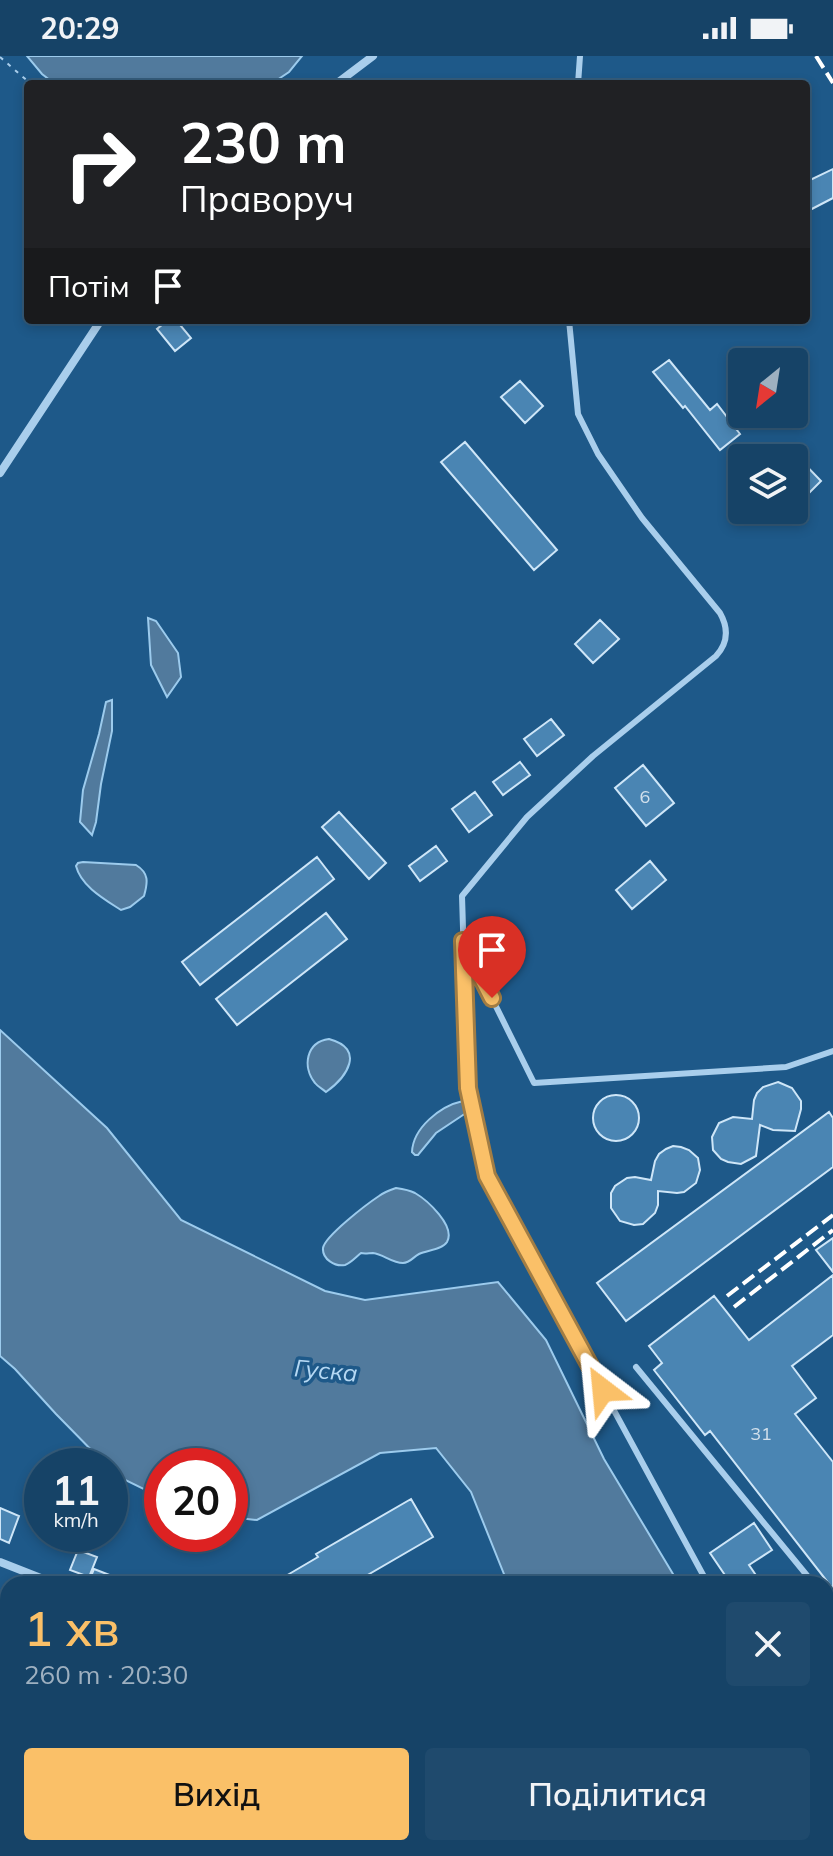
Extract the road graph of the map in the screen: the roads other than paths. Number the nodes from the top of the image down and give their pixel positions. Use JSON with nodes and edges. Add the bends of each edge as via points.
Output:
{"nodes":[{"id":1,"x":373,"y":56,"type":"edge"},
{"id":2,"x":580,"y":56,"type":"edge"},
{"id":3,"x":341,"y":80,"type":"edge"},
{"id":4,"x":578,"y":80,"type":"edge"},
{"id":5,"x":98,"y":324,"type":"edge"},
{"id":6,"x":569,"y":324,"type":"edge"},
{"id":7,"x":0,"y":473,"type":"edge"},
{"id":8,"x":463,"y":941,"type":"junction"},
{"id":9,"x":833,"y":1051,"type":"edge"},
{"id":10,"x":636,"y":1367,"type":"dead end"},
{"id":11,"x":0,"y":1562,"type":"edge"},
{"id":12,"x":36,"y":1576,"type":"edge"},
{"id":13,"x":704,"y":1576,"type":"edge"},
{"id":14,"x":807,"y":1576,"type":"edge"}],
"edges":[{"from":1,"to":3,"type":"street"},
{"from":2,"to":4,"type":"lane"},
{"from":5,"to":7,"type":"street"},
{"from":6,"to":8,"type":"lane","via":[[578,414],[642,518],[720,613],[726,639],[716,656],[527,817],[462,896]]},
{"from":8,"to":9,"type":"lane","via":[[534,1083],[786,1067]]},
{"from":8,"to":13,"type":"lane","via":[[468,1088],[487,1176]]},
{"from":10,"to":14,"type":"lane"},
{"from":11,"to":12,"type":"street"}]}
